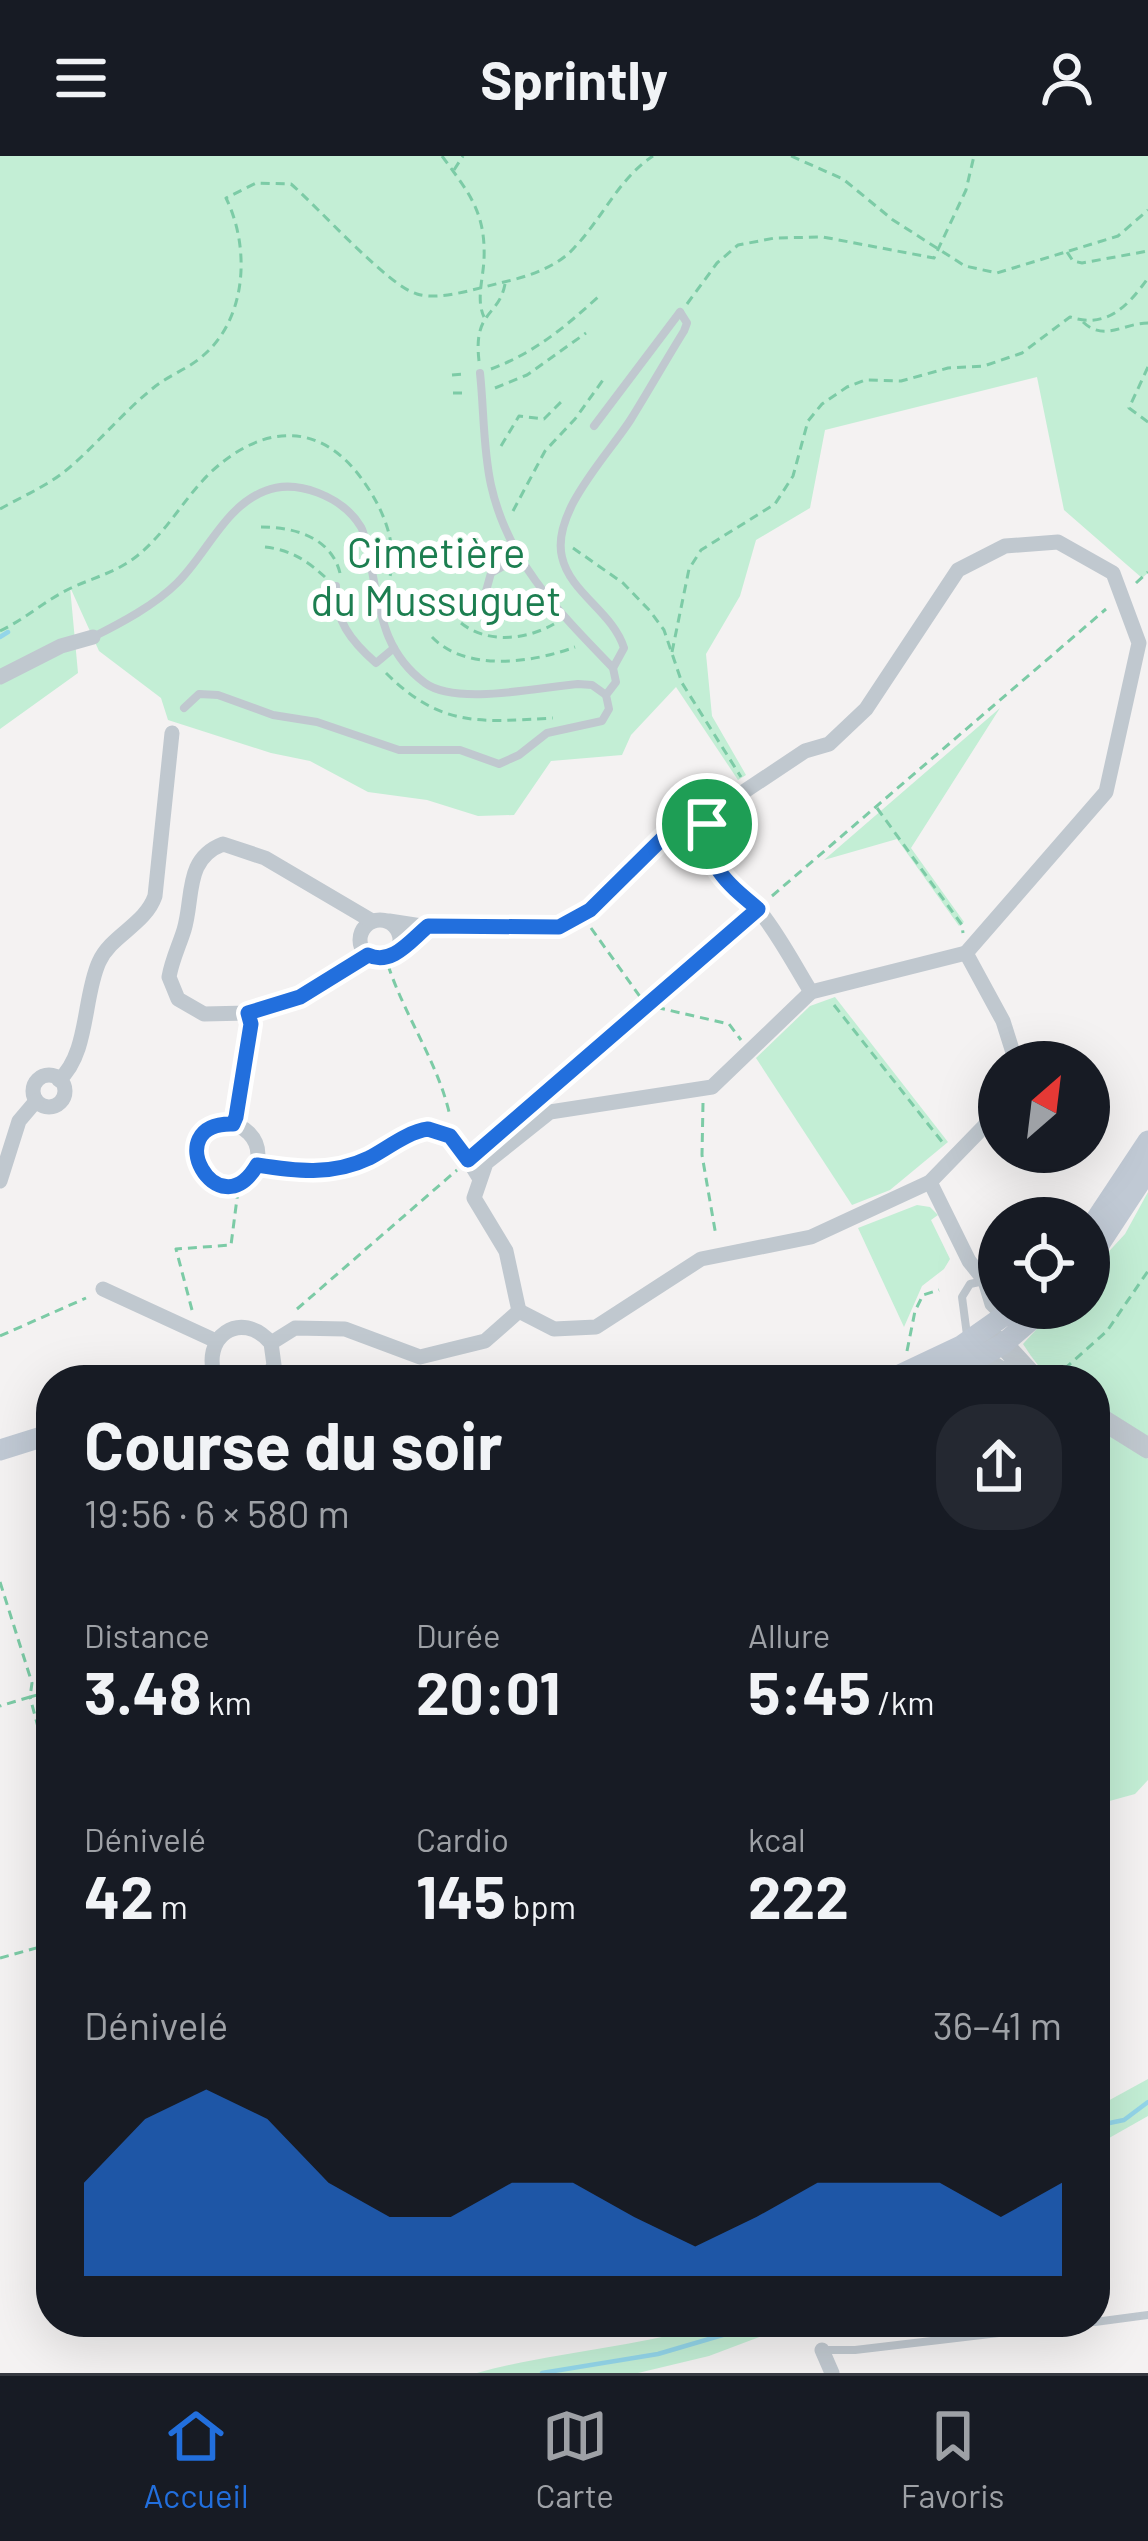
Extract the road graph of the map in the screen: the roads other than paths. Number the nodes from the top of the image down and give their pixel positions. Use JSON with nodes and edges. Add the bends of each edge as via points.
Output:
{"nodes":[{"id":1,"x":480,"y":373,"type":"road end"},
{"id":2,"x":594,"y":426,"type":"dead end"},
{"id":3,"x":518,"y":558,"type":"junction"},
{"id":4,"x":336,"y":586,"type":"road end"},
{"id":5,"x":543,"y":591,"type":"junction"},
{"id":6,"x":93,"y":637,"type":"joint"},
{"id":7,"x":394,"y":648,"type":"junction"},
{"id":8,"x":613,"y":668,"type":"junction"},
{"id":9,"x":0,"y":677,"type":"edge"},
{"id":10,"x":606,"y":695,"type":"junction"},
{"id":11,"x":184,"y":708,"type":"dead end"},
{"id":12,"x":172,"y":733,"type":"dead end"},
{"id":13,"x":707,"y":824,"type":"junction"},
{"id":14,"x":381,"y":921,"type":"junction"},
{"id":15,"x":428,"y":926,"type":"junction"},
{"id":16,"x":966,"y":952,"type":"junction"},
{"id":17,"x":368,"y":955,"type":"junction"},
{"id":18,"x":392,"y":955,"type":"junction"},
{"id":19,"x":816,"y":991,"type":"junction"},
{"id":20,"x":1009,"y":1041,"type":"edge"},
{"id":21,"x":978,"y":1133,"type":"edge"},
{"id":22,"x":1148,"y":1141,"type":"edge"},
{"id":23,"x":257,"y":1165,"type":"junction"},
{"id":24,"x":1148,"y":1169,"type":"edge"},
{"id":25,"x":483,"y":1171,"type":"junction"},
{"id":26,"x":0,"y":1181,"type":"edge"},
{"id":27,"x":929,"y":1182,"type":"junction"},
{"id":28,"x":1110,"y":1198,"type":"edge"},
{"id":29,"x":1110,"y":1228,"type":"edge"},
{"id":30,"x":978,"y":1270,"type":"edge"},
{"id":31,"x":978,"y":1281,"type":"edge"},
{"id":32,"x":103,"y":1289,"type":"road end"},
{"id":33,"x":519,"y":1311,"type":"junction"},
{"id":34,"x":988,"y":1329,"type":"edge"},
{"id":35,"x":1011,"y":1329,"type":"edge"},
{"id":36,"x":982,"y":1332,"type":"junction"},
{"id":37,"x":216,"y":1341,"type":"junction"},
{"id":38,"x":271,"y":1343,"type":"junction"},
{"id":39,"x":1003,"y":1344,"type":"junction"},
{"id":40,"x":961,"y":1346,"type":"junction"},
{"id":41,"x":983,"y":1357,"type":"junction"},
{"id":42,"x":210,"y":1365,"type":"edge"},
{"id":43,"x":274,"y":1365,"type":"edge"},
{"id":44,"x":921,"y":1365,"type":"edge"},
{"id":45,"x":968,"y":1365,"type":"edge"},
{"id":46,"x":991,"y":1365,"type":"edge"},
{"id":47,"x":1020,"y":1365,"type":"edge"},
{"id":48,"x":1110,"y":1424,"type":"edge"},
{"id":49,"x":36,"y":1439,"type":"edge"},
{"id":50,"x":1148,"y":1448,"type":"edge"},
{"id":51,"x":0,"y":1450,"type":"edge"},
{"id":52,"x":36,"y":1454,"type":"edge"},
{"id":53,"x":0,"y":1463,"type":"edge"},
{"id":54,"x":1148,"y":2315,"type":"edge"},
{"id":55,"x":1110,"y":2320,"type":"edge"},
{"id":56,"x":966,"y":2337,"type":"edge"},
{"id":57,"x":822,"y":2350,"type":"joint"},
{"id":58,"x":832,"y":2373,"type":"edge"}],
"edges":[{"from":1,"to":3,"type":"lane","via":[[490,481]]},
{"from":2,"to":8,"type":"lane","via":[[680,312],[684,331],[579,493],[561,540],[566,571],[621,638]]},
{"from":3,"to":5,"type":"lane"},
{"from":3,"to":5,"type":"lane","via":[[491,573],[486,591],[514,606]]},
{"from":4,"to":7,"type":"lane","via":[[343,628],[376,663]]},
{"from":5,"to":8,"type":"lane"},
{"from":6,"to":7,"type":"lane","via":[[177,584],[245,503],[284,486],[325,496],[362,529],[378,614]]},
{"from":6,"to":9,"type":"street"},
{"from":7,"to":10,"type":"lane","via":[[426,684],[447,692],[578,684]]},
{"from":8,"to":10,"type":"lane","via":[[616,682]]},
{"from":10,"to":11,"type":"lane","via":[[602,721],[547,733],[499,764],[460,750],[399,750],[218,695],[199,694]]},
{"from":12,"to":26,"type":"street","via":[[151,908],[98,963],[72,1064],[59,1080],[64,1094],[45,1107],[36,1101],[19,1121]]},
{"from":13,"to":15,"type":"street","via":[[669,832],[559,927]]},
{"from":13,"to":16,"type":"street","via":[[718,806],[829,744],[866,709],[958,570],[1006,546],[1058,542],[1113,573],[1139,643],[1106,792]]},
{"from":13,"to":19,"type":"street","via":[[714,869],[758,909]]},
{"from":14,"to":15,"type":"street"},
{"from":14,"to":17,"type":"street","via":[[364,926]]},
{"from":14,"to":17,"type":"street","via":[[223,844],[207,851],[190,885],[171,988],[204,1014],[248,1013],[300,997]]},
{"from":14,"to":18,"type":"street","via":[[399,931]]},
{"from":15,"to":18,"type":"street"},
{"from":16,"to":19,"type":"street"},
{"from":16,"to":20,"type":"street"},
{"from":17,"to":18,"type":"street"},
{"from":19,"to":25,"type":"street","via":[[712,1087],[550,1112]]},
{"from":21,"to":27,"type":"street"},
{"from":22,"to":28,"type":"main road"},
{"from":23,"to":23,"type":"street","via":[[256,1144],[233,1124],[214,1126],[196,1150],[214,1183],[239,1183]]},
{"from":23,"to":25,"type":"street","via":[[330,1170],[419,1130],[439,1130]]},
{"from":24,"to":29,"type":"main road"},
{"from":25,"to":33,"type":"street","via":[[474,1198],[506,1251]]},
{"from":27,"to":30,"type":"street"},
{"from":27,"to":33,"type":"street","via":[[811,1237],[701,1259],[596,1327],[554,1329]]},
{"from":31,"to":40,"type":"lane","via":[[965,1289]]},
{"from":32,"to":37,"type":"street"},
{"from":33,"to":38,"type":"street","via":[[485,1341],[420,1357],[345,1330],[285,1331]]},
{"from":34,"to":36,"type":"main road"},
{"from":35,"to":39,"type":"main road"},
{"from":36,"to":39,"type":"street"},
{"from":36,"to":40,"type":"main road"},
{"from":36,"to":41,"type":"street"},
{"from":37,"to":38,"type":"street","via":[[238,1327]]},
{"from":37,"to":42,"type":"street"},
{"from":38,"to":43,"type":"street"},
{"from":39,"to":41,"type":"main road"},
{"from":39,"to":47,"type":"street"},
{"from":40,"to":44,"type":"main road"},
{"from":41,"to":45,"type":"main road"},
{"from":41,"to":46,"type":"street"},
{"from":48,"to":50,"type":"street"},
{"from":49,"to":51,"type":"main road"},
{"from":52,"to":53,"type":"main road"},
{"from":54,"to":55,"type":"lane"},
{"from":56,"to":57,"type":"lane"},
{"from":57,"to":58,"type":"street"}]}
